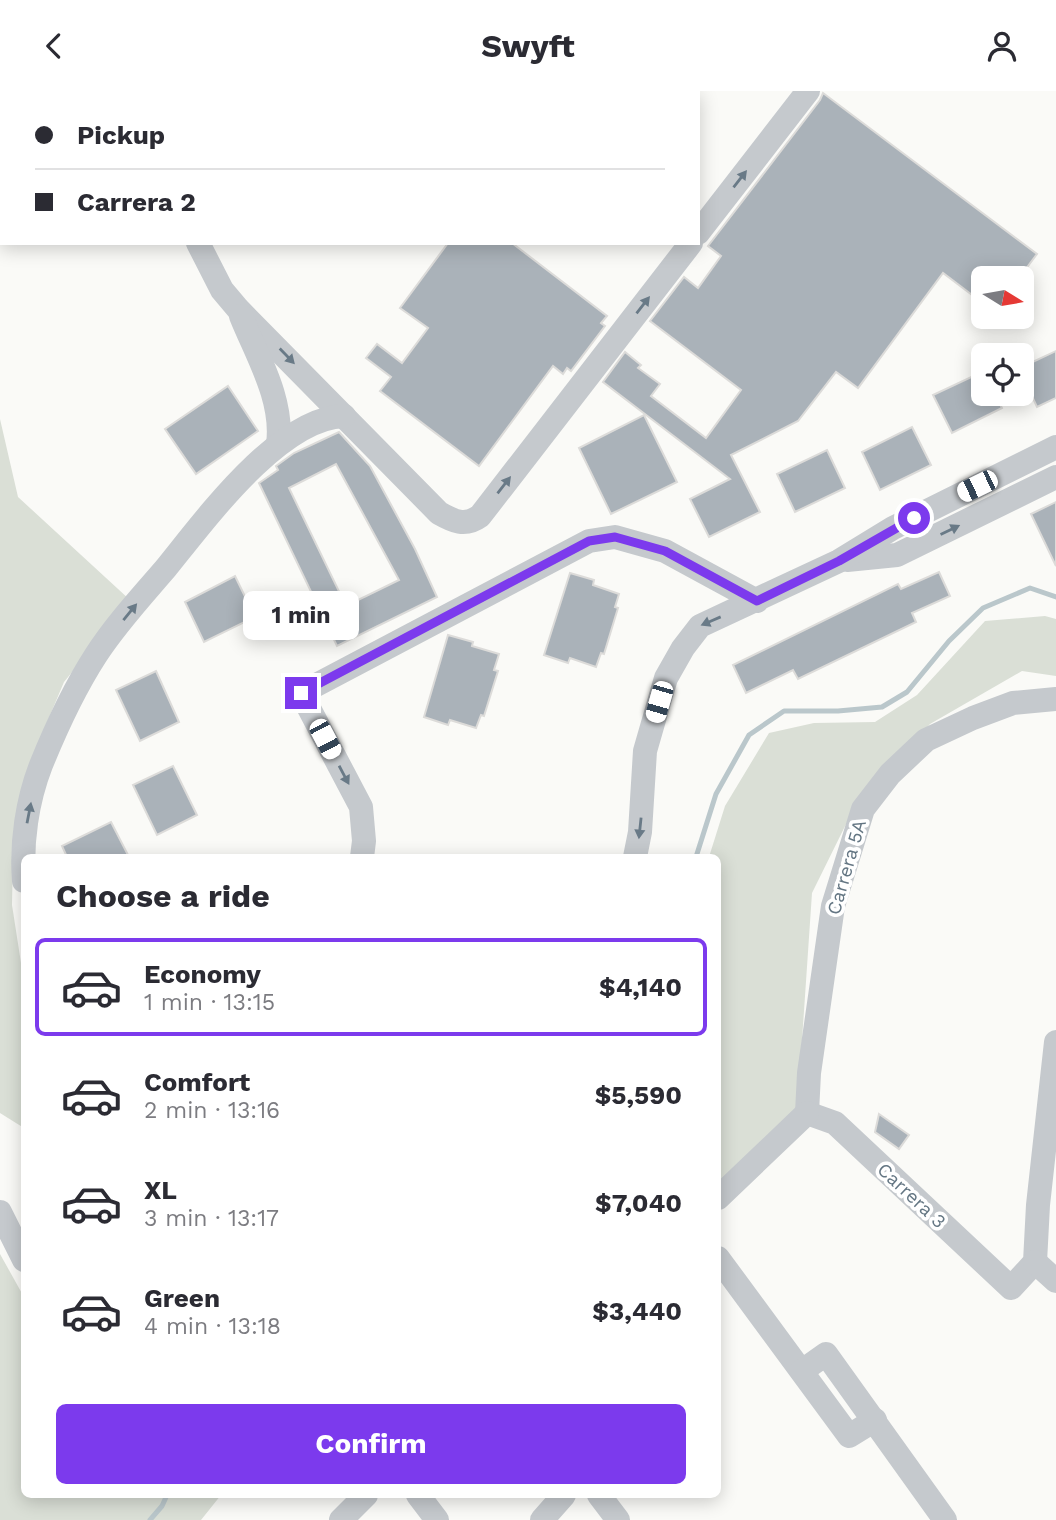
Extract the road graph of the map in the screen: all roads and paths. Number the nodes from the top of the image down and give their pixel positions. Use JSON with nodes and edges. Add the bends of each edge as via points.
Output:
{"nodes":[{"id":1,"x":808,"y":91,"type":"edge"},
{"id":2,"x":700,"y":230,"type":"edge"},
{"id":3,"x":689,"y":245,"type":"edge"},
{"id":4,"x":206,"y":247,"type":"edge"},
{"id":5,"x":238,"y":309,"type":"junction"},
{"id":6,"x":344,"y":416,"type":"junction"},
{"id":7,"x":278,"y":444,"type":"junction"},
{"id":8,"x":1056,"y":447,"type":"edge"},
{"id":9,"x":1056,"y":477,"type":"edge"},
{"id":10,"x":839,"y":561,"type":"junction"},
{"id":11,"x":757,"y":601,"type":"junction"},
{"id":12,"x":1056,"y":699,"type":"edge"},
{"id":13,"x":22,"y":854,"type":"edge"},
{"id":14,"x":362,"y":854,"type":"edge"},
{"id":15,"x":636,"y":854,"type":"edge"},
{"id":16,"x":1056,"y":1042,"type":"edge"},
{"id":17,"x":807,"y":1113,"type":"junction"},
{"id":18,"x":721,"y":1195,"type":"edge"},
{"id":19,"x":0,"y":1212,"type":"edge"},
{"id":20,"x":21,"y":1254,"type":"edge"},
{"id":21,"x":721,"y":1262,"type":"edge"},
{"id":22,"x":1035,"y":1262,"type":"junction"},
{"id":23,"x":1056,"y":1281,"type":"edge"},
{"id":24,"x":363,"y":1498,"type":"edge"},
{"id":25,"x":420,"y":1498,"type":"edge"},
{"id":26,"x":561,"y":1498,"type":"edge"},
{"id":27,"x":601,"y":1498,"type":"edge"},
{"id":28,"x":341,"y":1520,"type":"edge"},
{"id":29,"x":437,"y":1520,"type":"edge"},
{"id":30,"x":542,"y":1520,"type":"edge"},
{"id":31,"x":618,"y":1520,"type":"edge"},
{"id":32,"x":945,"y":1520,"type":"edge"}],
"edges":[{"from":2,"to":1,"type":"street","one_way":true},
{"from":6,"to":3,"type":"street","one_way":true,"via":[[439,513],[453,521],[474,521]]},
{"from":4,"to":5,"type":"street","via":[[222,290]]},
{"from":5,"to":6,"type":"street","one_way":true},
{"from":5,"to":7,"type":"street","via":[[278,407]]},
{"from":6,"to":7,"type":"street","via":[[326,417]]},
{"from":13,"to":7,"type":"street","one_way":true,"via":[[40,767],[97,654],[218,505]]},
{"from":8,"to":10,"type":"street","via":[[893,528]]},
{"from":10,"to":9,"type":"street","one_way":true,"via":[[897,555]]},
{"from":10,"to":11,"type":"street"},
{"from":11,"to":14,"type":"street","one_way":true,"via":[[665,551],[615,537],[589,541],[301,693],[361,807]]},
{"from":11,"to":15,"type":"street","one_way":true,"via":[[699,626],[666,678],[645,751]]},
{"from":12,"to":17,"type":"street","name":"Carrera 5A","via":[[1013,703],[926,740],[890,773],[863,809],[833,907]]},
{"from":16,"to":22,"type":"street"},
{"from":17,"to":18,"type":"street"},
{"from":17,"to":22,"type":"street","name":"Carrera 3","via":[[835,1122],[1011,1288]]},
{"from":19,"to":20,"type":"street"},
{"from":21,"to":32,"type":"street","via":[[802,1371],[826,1354]]},
{"from":22,"to":23,"type":"street"},
{"from":24,"to":28,"type":"street"},
{"from":25,"to":29,"type":"street"},
{"from":26,"to":30,"type":"street"},
{"from":27,"to":31,"type":"street"}]}
